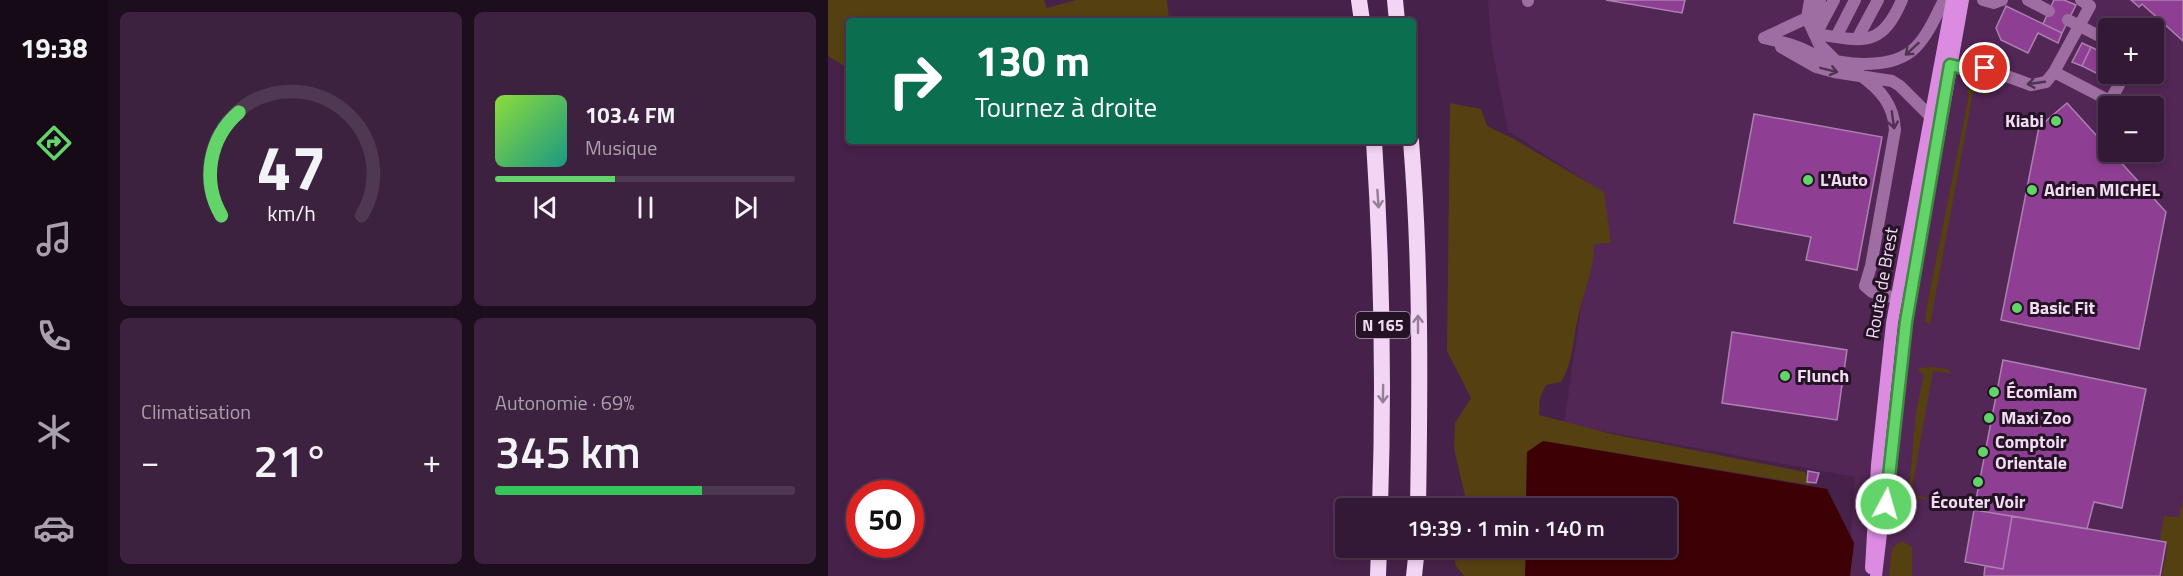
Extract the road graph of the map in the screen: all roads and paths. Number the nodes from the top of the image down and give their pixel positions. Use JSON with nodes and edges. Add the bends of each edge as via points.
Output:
{"nodes":[{"id":1,"x":1359,"y":0,"type":"edge"},
{"id":2,"x":1395,"y":0,"type":"edge"},
{"id":3,"x":1402,"y":0,"type":"edge"},
{"id":4,"x":1810,"y":0,"type":"edge"},
{"id":5,"x":1820,"y":0,"type":"edge"},
{"id":6,"x":1834,"y":0,"type":"edge"},
{"id":7,"x":1855,"y":0,"type":"edge"},
{"id":8,"x":1878,"y":0,"type":"edge"},
{"id":9,"x":1902,"y":0,"type":"edge"},
{"id":10,"x":1944,"y":0,"type":"edge"},
{"id":11,"x":1952,"y":0,"type":"edge"},
{"id":12,"x":1963,"y":0,"type":"edge"},
{"id":13,"x":1983,"y":0,"type":"edge"},
{"id":14,"x":2002,"y":0,"type":"edge"},
{"id":15,"x":2081,"y":0,"type":"edge"},
{"id":16,"x":2034,"y":1,"type":"edge"},
{"id":17,"x":2049,"y":11,"type":"dead end"},
{"id":18,"x":1362,"y":18,"type":"edge"},
{"id":19,"x":1397,"y":18,"type":"edge"},
{"id":20,"x":1403,"y":18,"type":"edge"},
{"id":21,"x":1807,"y":18,"type":"junction"},
{"id":22,"x":2074,"y":23,"type":"junction"},
{"id":23,"x":1816,"y":34,"type":"junction"},
{"id":24,"x":2098,"y":35,"type":"edge"},
{"id":25,"x":1836,"y":37,"type":"junction"},
{"id":26,"x":1764,"y":38,"type":"junction"},
{"id":27,"x":1857,"y":39,"type":"junction"},
{"id":28,"x":1837,"y":62,"type":"junction"},
{"id":29,"x":1946,"y":64,"type":"junction"},
{"id":30,"x":2055,"y":72,"type":"junction"},
{"id":31,"x":1860,"y":75,"type":"junction"},
{"id":32,"x":2119,"y":84,"type":"edge"},
{"id":33,"x":1931,"y":117,"type":"junction"},
{"id":34,"x":1374,"y":144,"type":"edge"},
{"id":35,"x":1411,"y":144,"type":"edge"},
{"id":36,"x":1896,"y":298,"type":"junction"},
{"id":37,"x":1380,"y":498,"type":"edge"},
{"id":38,"x":1418,"y":498,"type":"edge"},
{"id":39,"x":1379,"y":558,"type":"edge"},
{"id":40,"x":1416,"y":558,"type":"edge"},
{"id":41,"x":1378,"y":576,"type":"edge"},
{"id":42,"x":1414,"y":576,"type":"edge"},
{"id":43,"x":1870,"y":576,"type":"edge"},
{"id":44,"x":1876,"y":576,"type":"edge"}],
"edges":[{"from":1,"to":18,"type":"highway"},
{"from":2,"to":19,"type":"highway"},
{"from":3,"to":20,"type":"highway"},
{"from":4,"to":21,"type":"lane"},
{"from":5,"to":23,"type":"lane"},
{"from":6,"to":23,"type":"lane"},
{"from":7,"to":25,"type":"lane"},
{"from":8,"to":27,"type":"lane"},
{"from":9,"to":27,"type":"lane","via":[[1882,34]]},
{"from":10,"to":28,"type":"lane","one_way":true,"via":[[1921,40],[1902,57],[1878,63]]},
{"from":11,"to":29,"type":"main road","name":"Route de Brest"},
{"from":12,"to":29,"type":"main road","name":"Route de Brest"},
{"from":13,"to":14,"type":"lane"},
{"from":15,"to":22,"type":"lane","via":[[2090,6]]},
{"from":16,"to":17,"type":"lane"},
{"from":21,"to":23,"type":"lane"},
{"from":21,"to":26,"type":"lane"},
{"from":22,"to":24,"type":"lane"},
{"from":22,"to":30,"type":"lane"},
{"from":23,"to":25,"type":"lane"},
{"from":23,"to":28,"type":"lane","via":[[1819,44]]},
{"from":25,"to":27,"type":"lane"},
{"from":26,"to":28,"type":"lane"},
{"from":26,"to":31,"type":"lane","one_way":true,"via":[[1816,67]]},
{"from":30,"to":29,"type":"lane","one_way":true,"via":[[2046,82],[2031,85],[1985,68],[1971,70]]},
{"from":29,"to":33,"type":"main road","name":"Route de Brest"},
{"from":29,"to":44,"type":"main road","name":"Route de Brest","via":[[1906,322]]},
{"from":30,"to":32,"type":"lane","via":[[2110,100]]},
{"from":31,"to":33,"type":"lane","via":[[1892,81]]},
{"from":31,"to":36,"type":"lane","one_way":true,"via":[[1888,103],[1895,130],[1865,285],[1872,292]]},
{"from":33,"to":36,"type":"main road","name":"Route de Brest"},
{"from":34,"to":37,"type":"highway","number":"N 165","one_way":true,"via":[[1383,362]]},
{"from":38,"to":35,"type":"highway","number":"N 165","one_way":true,"via":[[1418,302]]},
{"from":36,"to":43,"type":"main road","name":"Route de Brest","via":[[1877,465]]},
{"from":39,"to":41,"type":"highway"},
{"from":40,"to":42,"type":"highway"}]}
